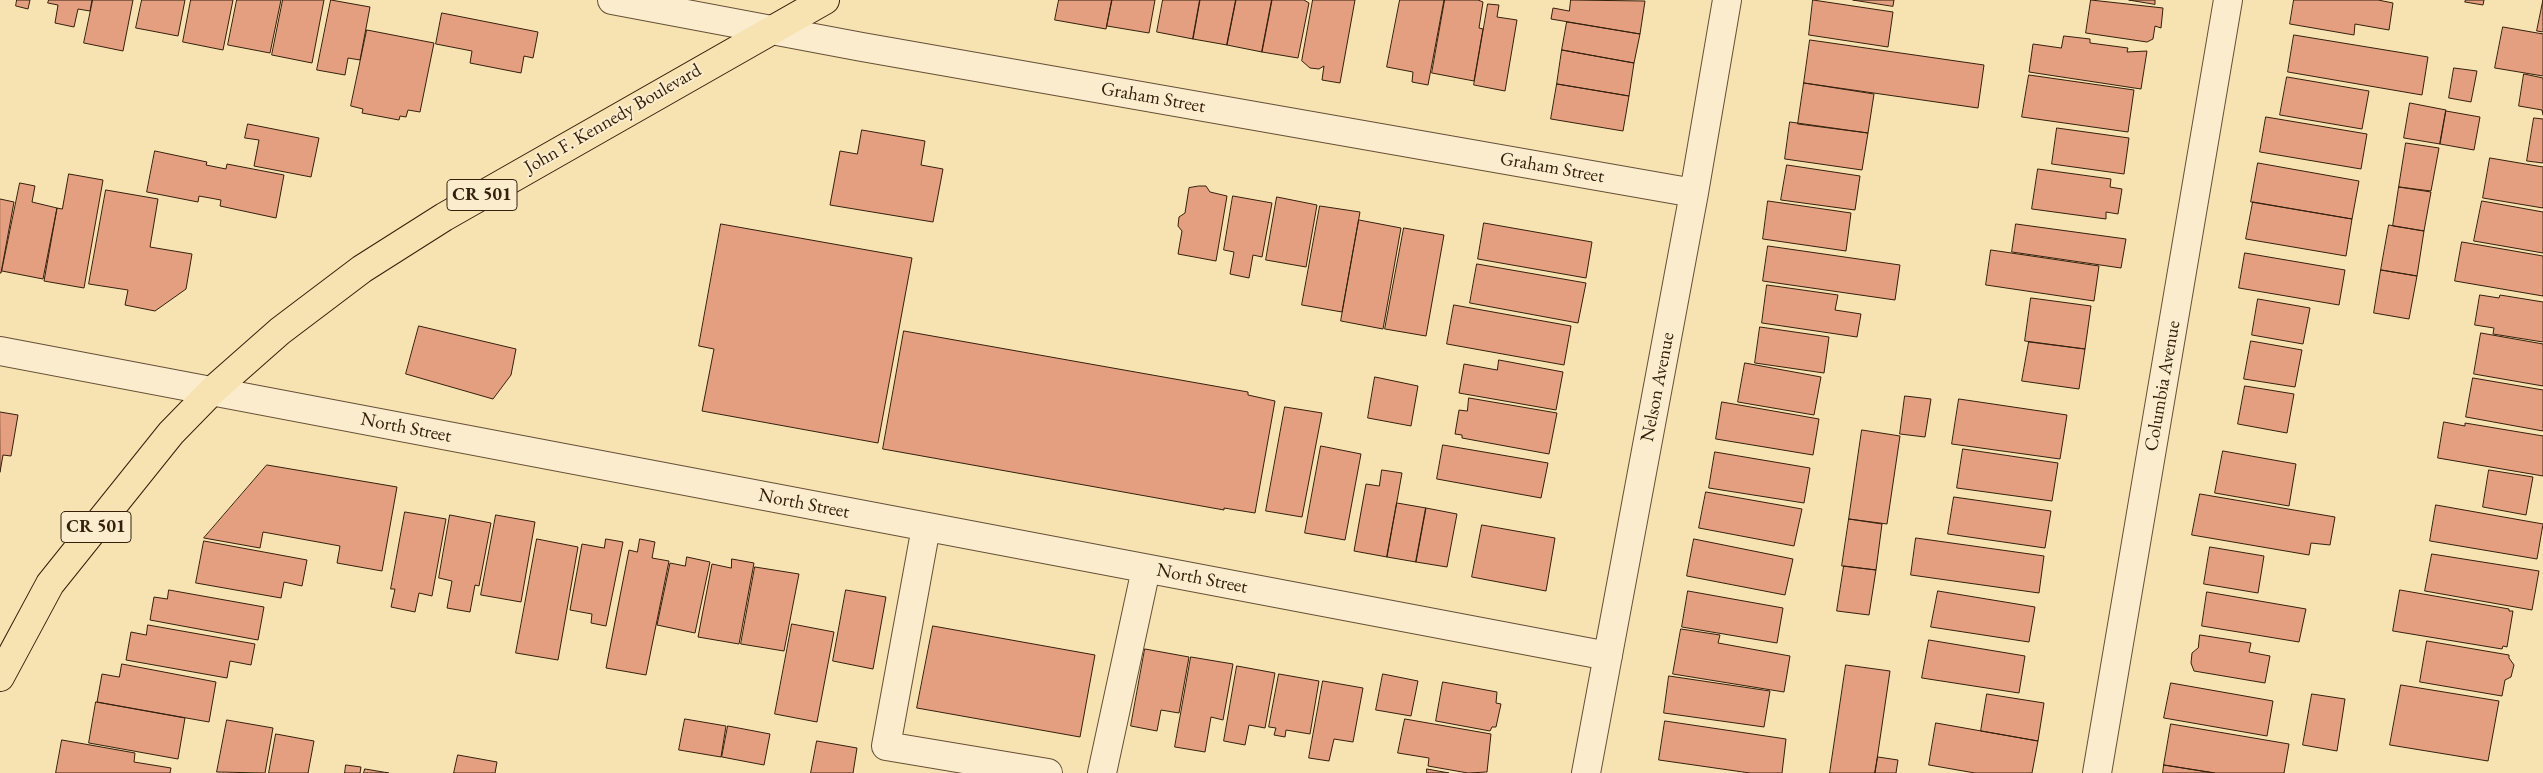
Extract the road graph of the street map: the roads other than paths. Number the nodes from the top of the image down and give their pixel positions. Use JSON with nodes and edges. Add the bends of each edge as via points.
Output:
{"nodes":[{"id":1,"x":612,"y":0,"type":"edge"},
{"id":2,"x":825,"y":0,"type":"edge"},
{"id":3,"x":1727,"y":0,"type":"edge"},
{"id":4,"x":2228,"y":0,"type":"edge"},
{"id":5,"x":774,"y":29,"type":"junction"},
{"id":6,"x":1694,"y":193,"type":"junction"},
{"id":7,"x":0,"y":351,"type":"edge"},
{"id":8,"x":212,"y":391,"type":"junction"},
{"id":9,"x":926,"y":527,"type":"junction"},
{"id":10,"x":1146,"y":568,"type":"junction"},
{"id":11,"x":1608,"y":656,"type":"junction"},
{"id":12,"x":0,"y":676,"type":"edge"},
{"id":13,"x":1048,"y":773,"type":"edge"},
{"id":14,"x":1102,"y":773,"type":"edge"},
{"id":15,"x":1586,"y":773,"type":"edge"},
{"id":16,"x":2097,"y":773,"type":"edge"}],
"edges":[{"from":1,"to":5,"type":"street","name":"Graham Street"},
{"from":2,"to":5,"type":"main road","name":"John F. Kennedy Boulevard","number":"CR 501"},
{"from":3,"to":6,"type":"street","name":"Nelson Avenue"},
{"from":4,"to":16,"type":"street","name":"Columbia Avenue"},
{"from":5,"to":6,"type":"street","name":"Graham Street"},
{"from":5,"to":8,"type":"main road","name":"John F. Kennedy Boulevard","number":"CR 501","via":[[444,217],[362,269],[280,331]]},
{"from":6,"to":11,"type":"street","name":"Nelson Avenue"},
{"from":7,"to":8,"type":"street","name":"North Street"},
{"from":8,"to":9,"type":"street","name":"North Street"},
{"from":8,"to":12,"type":"main road","name":"John F. Kennedy Boulevard","number":"CR 501","via":[[171,432],[50,584]]},
{"from":9,"to":10,"type":"street","name":"North Street"},
{"from":9,"to":13,"type":"street","via":[[886,746]]},
{"from":10,"to":11,"type":"street","name":"North Street"},
{"from":10,"to":14,"type":"street"},
{"from":11,"to":15,"type":"street","name":"Nelson Avenue"}]}
